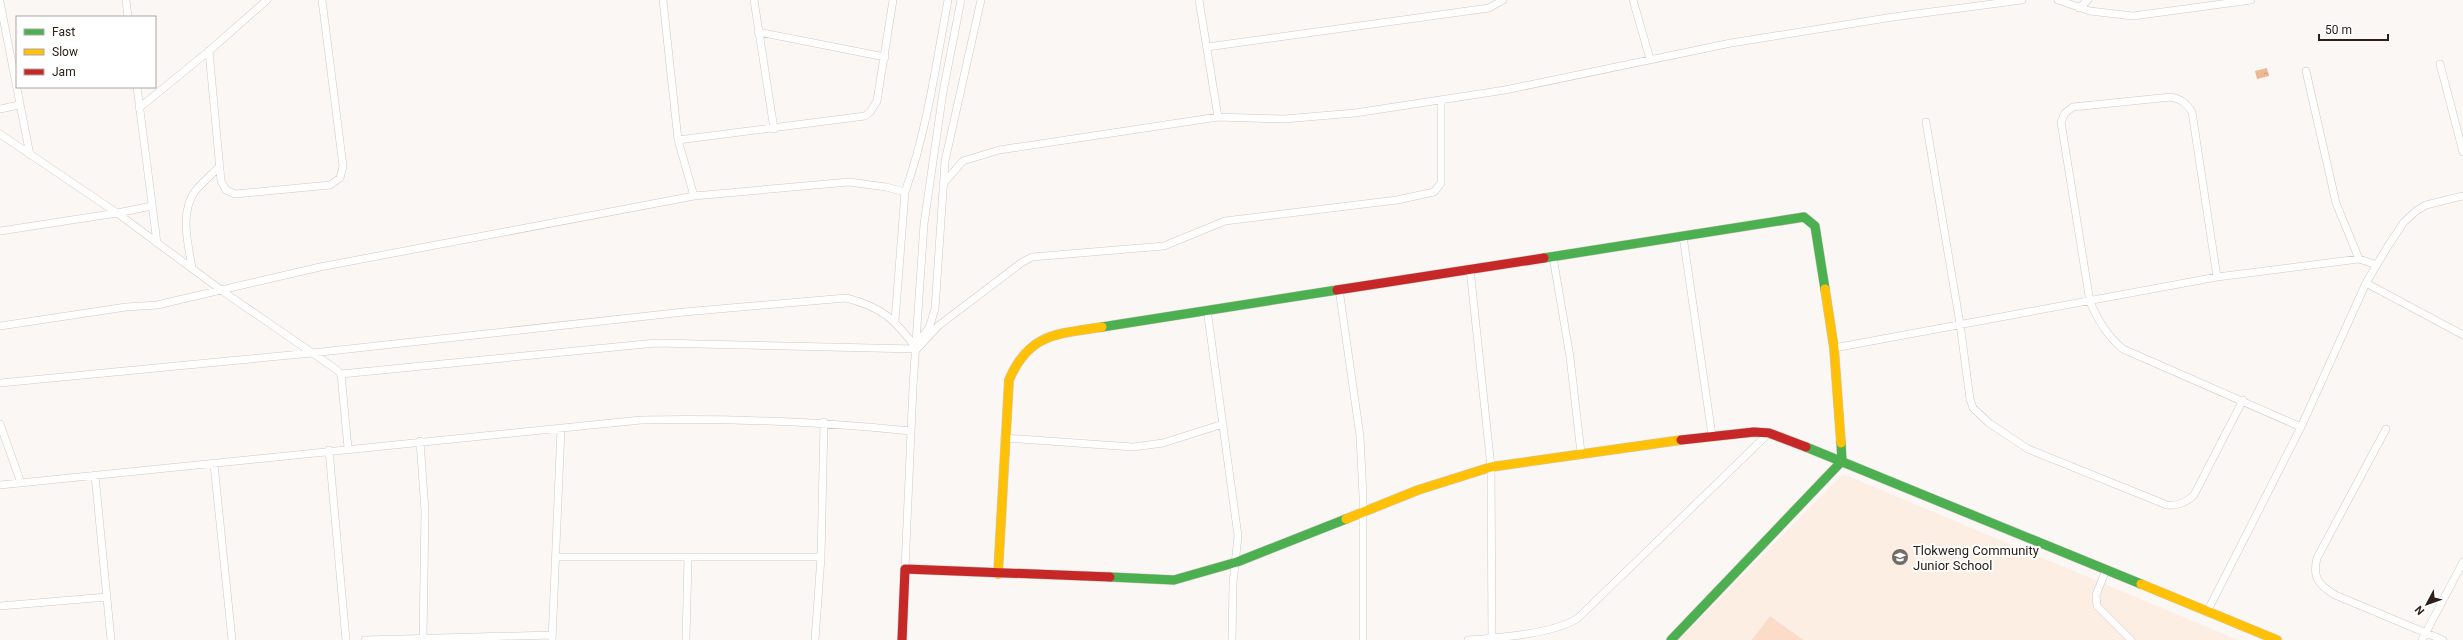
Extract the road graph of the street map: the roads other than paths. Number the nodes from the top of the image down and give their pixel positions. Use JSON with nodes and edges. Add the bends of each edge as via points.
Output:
{"nodes":[{"id":1,"x":126,"y":0,"type":"edge"},
{"id":2,"x":266,"y":0,"type":"edge"},
{"id":3,"x":322,"y":0,"type":"edge"},
{"id":4,"x":663,"y":0,"type":"edge"},
{"id":5,"x":754,"y":0,"type":"edge"},
{"id":6,"x":893,"y":0,"type":"edge"},
{"id":7,"x":948,"y":0,"type":"edge"},
{"id":8,"x":961,"y":0,"type":"edge"},
{"id":9,"x":981,"y":0,"type":"edge"},
{"id":10,"x":1199,"y":0,"type":"edge"},
{"id":11,"x":1503,"y":0,"type":"edge"},
{"id":12,"x":1633,"y":0,"type":"edge"},
{"id":13,"x":2022,"y":0,"type":"edge"},
{"id":14,"x":2058,"y":0,"type":"edge"},
{"id":15,"x":2088,"y":0,"type":"edge"},
{"id":16,"x":2251,"y":0,"type":"edge"},
{"id":17,"x":0,"y":2,"type":"edge"},
{"id":18,"x":2079,"y":8,"type":"junction"},
{"id":19,"x":128,"y":16,"type":"edge"},
{"id":20,"x":758,"y":32,"type":"junction"},
{"id":21,"x":1206,"y":48,"type":"junction"},
{"id":22,"x":209,"y":52,"type":"junction"},
{"id":23,"x":885,"y":57,"type":"junction"},
{"id":24,"x":1650,"y":59,"type":"junction"},
{"id":25,"x":2440,"y":64,"type":"dead end"},
{"id":26,"x":2306,"y":71,"type":"dead end"},
{"id":27,"x":137,"y":88,"type":"edge"},
{"id":28,"x":1441,"y":100,"type":"junction"},
{"id":29,"x":19,"y":105,"type":"junction"},
{"id":30,"x":140,"y":108,"type":"junction"},
{"id":31,"x":0,"y":109,"type":"edge"},
{"id":32,"x":1218,"y":117,"type":"junction"},
{"id":33,"x":1926,"y":122,"type":"dead end"},
{"id":34,"x":774,"y":129,"type":"junction"},
{"id":35,"x":0,"y":134,"type":"edge"},
{"id":36,"x":678,"y":140,"type":"junction"},
{"id":37,"x":2463,"y":152,"type":"edge"},
{"id":38,"x":30,"y":155,"type":"junction"},
{"id":39,"x":220,"y":166,"type":"junction"},
{"id":40,"x":943,"y":184,"type":"junction"},
{"id":41,"x":905,"y":192,"type":"junction"},
{"id":42,"x":694,"y":196,"type":"junction"},
{"id":43,"x":2463,"y":196,"type":"edge"},
{"id":44,"x":152,"y":206,"type":"junction"},
{"id":45,"x":117,"y":213,"type":"junction"},
{"id":46,"x":0,"y":231,"type":"edge"},
{"id":47,"x":1682,"y":236,"type":"junction"},
{"id":48,"x":157,"y":243,"type":"junction"},
{"id":49,"x":1553,"y":257,"type":"junction"},
{"id":50,"x":2359,"y":259,"type":"junction"},
{"id":51,"x":2377,"y":265,"type":"junction"},
{"id":52,"x":192,"y":268,"type":"junction"},
{"id":53,"x":1470,"y":269,"type":"junction"},
{"id":54,"x":2217,"y":277,"type":"junction"},
{"id":55,"x":2366,"y":283,"type":"junction"},
{"id":56,"x":1339,"y":289,"type":"junction"},
{"id":57,"x":221,"y":290,"type":"junction"},
{"id":58,"x":2090,"y":302,"type":"junction"},
{"id":59,"x":1207,"y":309,"type":"junction"},
{"id":60,"x":895,"y":321,"type":"junction"},
{"id":61,"x":1960,"y":324,"type":"junction"},
{"id":62,"x":0,"y":326,"type":"edge"},
{"id":63,"x":2463,"y":335,"type":"edge"},
{"id":64,"x":918,"y":345,"type":"junction"},
{"id":65,"x":1834,"y":348,"type":"junction"},
{"id":66,"x":312,"y":352,"type":"junction"},
{"id":67,"x":341,"y":374,"type":"junction"},
{"id":68,"x":0,"y":384,"type":"edge"},
{"id":69,"x":2243,"y":400,"type":"junction"},
{"id":70,"x":824,"y":422,"type":"junction"},
{"id":71,"x":0,"y":424,"type":"edge"},
{"id":72,"x":1223,"y":424,"type":"junction"},
{"id":73,"x":2300,"y":426,"type":"junction"},
{"id":74,"x":561,"y":429,"type":"junction"},
{"id":75,"x":2386,"y":429,"type":"dead end"},
{"id":76,"x":911,"y":431,"type":"junction"},
{"id":77,"x":1769,"y":433,"type":"junction"},
{"id":78,"x":1712,"y":435,"type":"junction"},
{"id":79,"x":1004,"y":438,"type":"junction"},
{"id":80,"x":420,"y":441,"type":"junction"},
{"id":81,"x":348,"y":448,"type":"junction"},
{"id":82,"x":330,"y":450,"type":"junction"},
{"id":83,"x":1581,"y":453,"type":"junction"},
{"id":84,"x":1842,"y":461,"type":"junction"},
{"id":85,"x":214,"y":464,"type":"junction"},
{"id":86,"x":1491,"y":467,"type":"junction"},
{"id":87,"x":95,"y":475,"type":"junction"},
{"id":88,"x":21,"y":483,"type":"junction"},
{"id":89,"x":0,"y":485,"type":"edge"},
{"id":90,"x":1363,"y":512,"type":"junction"},
{"id":91,"x":556,"y":557,"type":"junction"},
{"id":92,"x":821,"y":557,"type":"junction"},
{"id":93,"x":688,"y":558,"type":"junction"},
{"id":94,"x":1237,"y":562,"type":"junction"},
{"id":95,"x":2463,"y":562,"type":"edge"},
{"id":96,"x":905,"y":569,"type":"junction"},
{"id":97,"x":2106,"y":570,"type":"junction"},
{"id":98,"x":998,"y":574,"type":"junction"},
{"id":99,"x":107,"y":596,"type":"junction"},
{"id":100,"x":0,"y":606,"type":"edge"},
{"id":101,"x":2207,"y":612,"type":"junction"},
{"id":102,"x":2426,"y":633,"type":"junction"},
{"id":103,"x":2261,"y":637,"type":"edge"},
{"id":104,"x":423,"y":638,"type":"junction"},
{"id":105,"x":552,"y":638,"type":"edge"},
{"id":106,"x":1492,"y":639,"type":"edge"},
{"id":107,"x":111,"y":640,"type":"edge"},
{"id":108,"x":232,"y":640,"type":"edge"},
{"id":109,"x":346,"y":640,"type":"edge"},
{"id":110,"x":365,"y":640,"type":"edge"},
{"id":111,"x":686,"y":640,"type":"edge"},
{"id":112,"x":816,"y":640,"type":"edge"},
{"id":113,"x":902,"y":640,"type":"edge"},
{"id":114,"x":1232,"y":640,"type":"edge"},
{"id":115,"x":1363,"y":640,"type":"edge"},
{"id":116,"x":1468,"y":640,"type":"edge"},
{"id":117,"x":1672,"y":640,"type":"edge"},
{"id":118,"x":2131,"y":640,"type":"edge"},
{"id":119,"x":2277,"y":640,"type":"edge"},
{"id":120,"x":2422,"y":640,"type":"edge"},
{"id":121,"x":2443,"y":640,"type":"edge"}],
"edges":[{"from":1,"to":19,"type":"street"},
{"from":2,"to":22,"type":"street"},
{"from":3,"to":39,"type":"street","via":[[343,166],[340,178],[330,185],[235,194],[223,186]]},
{"from":4,"to":36,"type":"street"},
{"from":5,"to":20,"type":"street"},
{"from":6,"to":23,"type":"street"},
{"from":7,"to":41,"type":"street","via":[[916,158]]},
{"from":8,"to":64,"type":"street","via":[[943,92],[925,216]]},
{"from":9,"to":40,"type":"street","via":[[960,102],[947,149]]},
{"from":10,"to":21,"type":"street"},
{"from":11,"to":21,"type":"street","via":[[1489,8]]},
{"from":12,"to":24,"type":"street"},
{"from":13,"to":24,"type":"street","via":[[1893,17]]},
{"from":14,"to":18,"type":"street"},
{"from":15,"to":18,"type":"street"},
{"from":16,"to":18,"type":"street","via":[[2133,16]]},
{"from":17,"to":29,"type":"street"},
{"from":20,"to":23,"type":"street"},
{"from":20,"to":34,"type":"street"},
{"from":21,"to":32,"type":"street"},
{"from":22,"to":30,"type":"street"},
{"from":22,"to":39,"type":"street"},
{"from":23,"to":34,"type":"street","via":[[876,101],[865,116]]},
{"from":24,"to":28,"type":"street","via":[[1520,87]]},
{"from":25,"to":37,"type":"street"},
{"from":26,"to":50,"type":"street","via":[[2336,204]]},
{"from":27,"to":30,"type":"street"},
{"from":28,"to":32,"type":"street","via":[[1354,113],[1284,119]]},
{"from":28,"to":64,"type":"street","via":[[1441,183],[1434,192],[1346,208],[1268,215],[1225,222],[1164,246],[1032,258],[938,326]]},
{"from":29,"to":31,"type":"street"},
{"from":29,"to":38,"type":"street"},
{"from":30,"to":44,"type":"street"},
{"from":32,"to":40,"type":"street","via":[[999,150],[963,161]]},
{"from":33,"to":61,"type":"street"},
{"from":34,"to":36,"type":"street"},
{"from":35,"to":38,"type":"street"},
{"from":36,"to":42,"type":"street"},
{"from":38,"to":45,"type":"street"},
{"from":39,"to":52,"type":"street","via":[[196,190],[188,208],[186,221]]},
{"from":40,"to":64,"type":"street","via":[[935,309],[930,328]]},
{"from":41,"to":42,"type":"street","via":[[849,182]]},
{"from":41,"to":60,"type":"street"},
{"from":42,"to":57,"type":"street","via":[[320,267]]},
{"from":43,"to":51,"type":"street","via":[[2426,205],[2416,211],[2404,222]]},
{"from":44,"to":45,"type":"street"},
{"from":44,"to":48,"type":"street"},
{"from":45,"to":46,"type":"street"},
{"from":45,"to":48,"type":"street"},
{"from":47,"to":49,"type":"street"},
{"from":47,"to":65,"type":"street","via":[[1799,216],[1808,218],[1815,226]]},
{"from":47,"to":78,"type":"street"},
{"from":48,"to":52,"type":"street"},
{"from":49,"to":53,"type":"street"},
{"from":49,"to":83,"type":"street","via":[[1570,357]]},
{"from":50,"to":51,"type":"street"},
{"from":50,"to":54,"type":"street"},
{"from":51,"to":55,"type":"street"},
{"from":52,"to":57,"type":"street"},
{"from":53,"to":56,"type":"street"},
{"from":53,"to":86,"type":"street"},
{"from":54,"to":58,"type":"street"},
{"from":54,"to":58,"type":"street","via":[[2192,112],[2188,106],[2183,101],[2171,97],[2073,107],[2061,122]]},
{"from":55,"to":63,"type":"street"},
{"from":55,"to":73,"type":"street"},
{"from":56,"to":59,"type":"street"},
{"from":56,"to":90,"type":"street","via":[[1360,436]]},
{"from":57,"to":62,"type":"street","via":[[157,305],[126,307]]},
{"from":57,"to":66,"type":"street"},
{"from":58,"to":61,"type":"street"},
{"from":58,"to":69,"type":"street","via":[[2096,317],[2122,349]]},
{"from":59,"to":72,"type":"street"},
{"from":59,"to":79,"type":"street","via":[[1052,335],[1037,342],[1022,355],[1009,380]]},
{"from":60,"to":64,"type":"street"},
{"from":60,"to":66,"type":"street","via":[[867,303],[846,298],[684,312]]},
{"from":61,"to":65,"type":"street"},
{"from":61,"to":69,"type":"street","via":[[1970,400],[1980,415],[2004,435],[2028,449],[2166,505],[2183,503],[2194,495]]},
{"from":64,"to":67,"type":"street","via":[[656,343]]},
{"from":64,"to":76,"type":"street"},
{"from":65,"to":84,"type":"street"},
{"from":66,"to":67,"type":"street"},
{"from":66,"to":68,"type":"street"},
{"from":67,"to":81,"type":"street"},
{"from":69,"to":73,"type":"street"},
{"from":70,"to":74,"type":"street","via":[[641,420]]},
{"from":70,"to":76,"type":"street"},
{"from":70,"to":92,"type":"street"},
{"from":71,"to":88,"type":"street"},
{"from":72,"to":79,"type":"street","via":[[1163,444],[1133,447]]},
{"from":72,"to":94,"type":"street","via":[[1236,506]]},
{"from":73,"to":101,"type":"street"},
{"from":74,"to":80,"type":"street"},
{"from":74,"to":91,"type":"street"},
{"from":75,"to":102,"type":"street","via":[[2317,558],[2315,574],[2322,586],[2335,595]]},
{"from":76,"to":96,"type":"street"},
{"from":77,"to":78,"type":"street"},
{"from":77,"to":84,"type":"street"},
{"from":77,"to":106,"type":"street","via":[[1578,618],[1560,627]]},
{"from":78,"to":83,"type":"street"},
{"from":79,"to":98,"type":"street"},
{"from":80,"to":81,"type":"street"},
{"from":80,"to":104,"type":"street","via":[[425,511]]},
{"from":81,"to":82,"type":"street"},
{"from":82,"to":85,"type":"street"},
{"from":82,"to":109,"type":"street"},
{"from":83,"to":86,"type":"street"},
{"from":84,"to":97,"type":"street"},
{"from":84,"to":117,"type":"street"},
{"from":85,"to":87,"type":"street"},
{"from":85,"to":108,"type":"street"},
{"from":86,"to":90,"type":"street","via":[[1456,477]]},
{"from":86,"to":106,"type":"street"},
{"from":87,"to":88,"type":"street"},
{"from":87,"to":99,"type":"street"},
{"from":88,"to":89,"type":"street"},
{"from":90,"to":94,"type":"street"},
{"from":90,"to":115,"type":"street"},
{"from":91,"to":93,"type":"street"},
{"from":91,"to":105,"type":"street"},
{"from":92,"to":93,"type":"street"},
{"from":92,"to":112,"type":"street"},
{"from":93,"to":111,"type":"street"},
{"from":94,"to":98,"type":"street","via":[[1174,580]]},
{"from":94,"to":114,"type":"street","via":[[1233,583]]},
{"from":95,"to":102,"type":"street"},
{"from":96,"to":98,"type":"street"},
{"from":96,"to":113,"type":"street"},
{"from":97,"to":101,"type":"street"},
{"from":97,"to":118,"type":"street","via":[[2096,595],[2097,606]]},
{"from":99,"to":100,"type":"street"},
{"from":99,"to":107,"type":"street"},
{"from":101,"to":103,"type":"street"},
{"from":102,"to":120,"type":"street"},
{"from":102,"to":121,"type":"street"},
{"from":103,"to":119,"type":"street"},
{"from":104,"to":105,"type":"street"},
{"from":104,"to":110,"type":"street"},
{"from":106,"to":116,"type":"street"}]}
